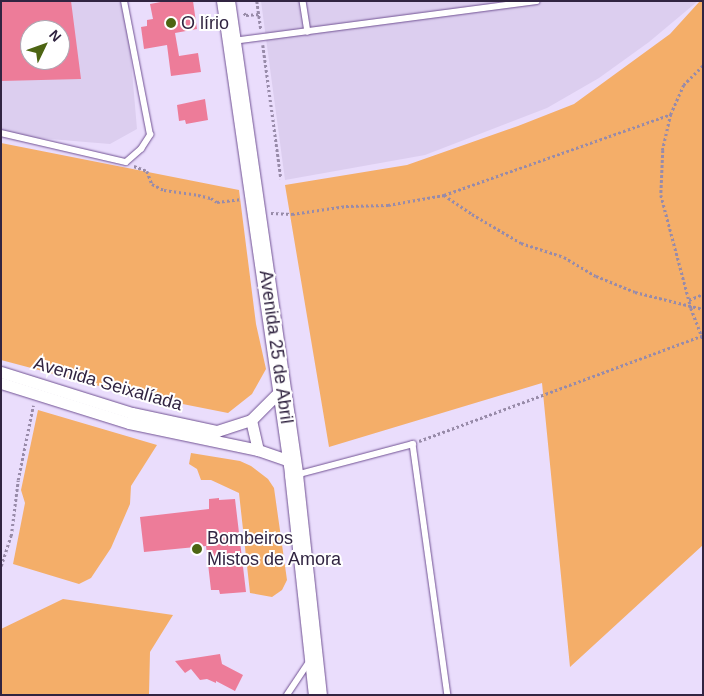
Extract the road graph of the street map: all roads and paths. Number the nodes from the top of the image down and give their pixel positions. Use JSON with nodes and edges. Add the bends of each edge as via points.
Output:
{"nodes":[{"id":1,"x":124,"y":1,"type":"edge"},
{"id":2,"x":226,"y":1,"type":"edge"},
{"id":3,"x":257,"y":1,"type":"edge"},
{"id":4,"x":303,"y":1,"type":"edge"},
{"id":5,"x":536,"y":1,"type":"edge"},
{"id":6,"x":242,"y":11,"type":"dead end"},
{"id":7,"x":259,"y":14,"type":"junction"},
{"id":8,"x":308,"y":32,"type":"junction"},
{"id":9,"x":262,"y":38,"type":"junction"},
{"id":10,"x":231,"y":42,"type":"junction"},
{"id":11,"x":703,"y":66,"type":"edge"},
{"id":12,"x":671,"y":114,"type":"junction"},
{"id":13,"x":1,"y":132,"type":"edge"},
{"id":14,"x":126,"y":162,"type":"junction"},
{"id":15,"x":281,"y":179,"type":"dead end"},
{"id":16,"x":444,"y":195,"type":"junction"},
{"id":17,"x":242,"y":199,"type":"dead end"},
{"id":18,"x":257,"y":212,"type":"junction"},
{"id":19,"x":703,"y":294,"type":"edge"},
{"id":20,"x":689,"y":300,"type":"junction"},
{"id":21,"x":691,"y":308,"type":"junction"},
{"id":22,"x":703,"y":309,"type":"edge"},
{"id":23,"x":702,"y":338,"type":"edge"},
{"id":24,"x":1,"y":372,"type":"edge"},
{"id":25,"x":1,"y":383,"type":"edge"},
{"id":26,"x":282,"y":389,"type":"junction"},
{"id":27,"x":33,"y":406,"type":"dead end"},
{"id":28,"x":251,"y":420,"type":"junction"},
{"id":29,"x":413,"y":444,"type":"junction"},
{"id":30,"x":258,"y":450,"type":"junction"},
{"id":31,"x":293,"y":468,"type":"junction"},
{"id":32,"x":1,"y":566,"type":"edge"},
{"id":33,"x":314,"y":654,"type":"junction"},
{"id":34,"x":287,"y":695,"type":"edge"},
{"id":35,"x":318,"y":695,"type":"edge"},
{"id":36,"x":448,"y":695,"type":"edge"}],
"edges":[{"from":1,"to":14,"type":"lane","via":[[150,136]]},
{"from":2,"to":10,"type":"main road","name":"Avenida 25 de Abril"},
{"from":3,"to":7,"type":"path"},
{"from":4,"to":8,"type":"lane"},
{"from":5,"to":8,"type":"lane"},
{"from":6,"to":7,"type":"path","via":[[246,15]]},
{"from":7,"to":9,"type":"path"},
{"from":8,"to":9,"type":"lane"},
{"from":9,"to":10,"type":"lane"},
{"from":9,"to":15,"type":"path"},
{"from":10,"to":18,"type":"main road","name":"Avenida 25 de Abril"},
{"from":11,"to":12,"type":"path","via":[[684,85]]},
{"from":12,"to":16,"type":"path"},
{"from":12,"to":20,"type":"path","via":[[663,150],[661,195]]},
{"from":13,"to":14,"type":"lane"},
{"from":14,"to":17,"type":"path","via":[[147,171],[152,184],[164,190],[198,195],[217,202]]},
{"from":16,"to":18,"type":"path","via":[[388,205],[346,206],[292,214]]},
{"from":16,"to":21,"type":"path","via":[[521,243],[564,257],[596,276],[635,292]]},
{"from":18,"to":26,"type":"main road","name":"Avenida 25 de Abril"},
{"from":19,"to":20,"type":"path"},
{"from":20,"to":21,"type":"path"},
{"from":21,"to":22,"type":"path"},
{"from":21,"to":23,"type":"path"},
{"from":23,"to":29,"type":"path"},
{"from":24,"to":28,"type":"street","name":"Avenida Seixalíada","via":[[132,413],[217,431]]},
{"from":25,"to":30,"type":"street","name":"Avenida Seixalíada","via":[[129,423]]},
{"from":26,"to":28,"type":"street","name":"Avenida Seixalíada"},
{"from":26,"to":31,"type":"main road","name":"Avenida 25 de Abril"},
{"from":27,"to":32,"type":"path","via":[[11,536]]},
{"from":28,"to":30,"type":"street"},
{"from":29,"to":31,"type":"lane"},
{"from":29,"to":36,"type":"lane"},
{"from":30,"to":31,"type":"street","name":"Avenida Seixalíada"},
{"from":31,"to":33,"type":"main road","name":"Avenida 25 de Abril"},
{"from":33,"to":34,"type":"lane"},
{"from":33,"to":35,"type":"main road","name":"Avenida 25 de Abril"}]}
